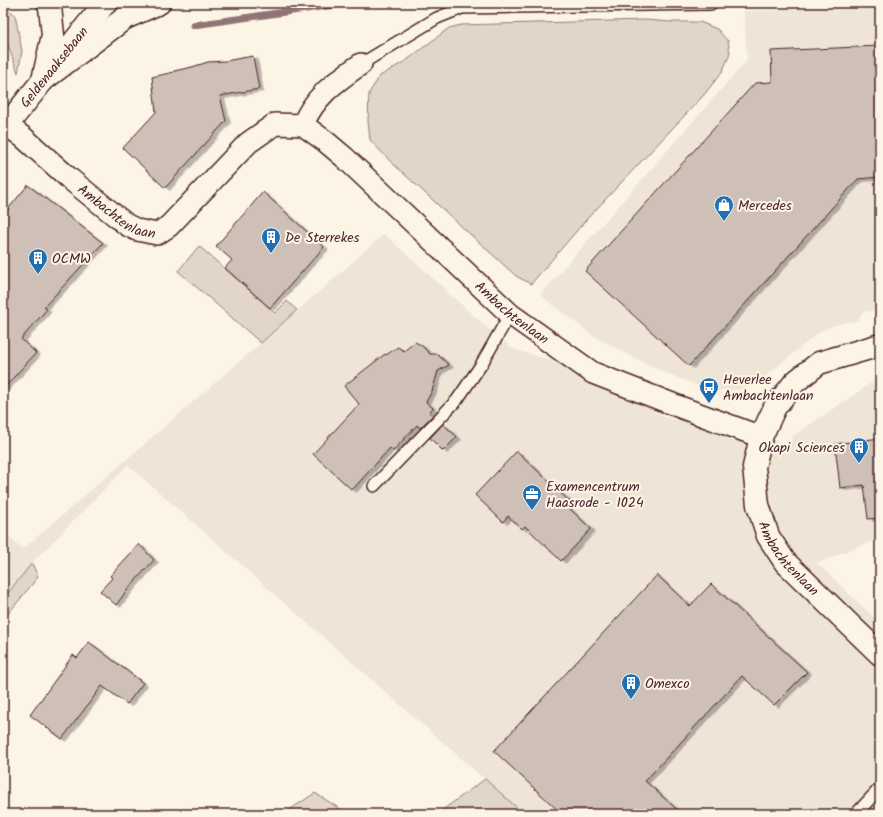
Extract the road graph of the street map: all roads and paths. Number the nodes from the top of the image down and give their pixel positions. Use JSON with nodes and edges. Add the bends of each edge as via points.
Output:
{"nodes":[{"id":1,"x":48,"y":3,"type":"edge"},
{"id":2,"x":105,"y":3,"type":"edge"},
{"id":3,"x":159,"y":3,"type":"edge"},
{"id":4,"x":711,"y":4,"type":"edge"},
{"id":5,"x":361,"y":64,"type":"joint"},
{"id":6,"x":43,"y":80,"type":"junction"},
{"id":7,"x":303,"y":125,"type":"junction"},
{"id":8,"x":5,"y":128,"type":"edge"},
{"id":9,"x":510,"y":314,"type":"junction"},
{"id":10,"x":880,"y":345,"type":"edge"},
{"id":11,"x":760,"y":437,"type":"junction"},
{"id":12,"x":374,"y":486,"type":"dead end"},
{"id":13,"x":880,"y":654,"type":"edge"},
{"id":14,"x":880,"y":788,"type":"edge"},
{"id":15,"x":856,"y":814,"type":"edge"}],
"edges":[{"from":1,"to":6,"type":"main road","via":[[53,35]]},
{"from":2,"to":6,"type":"main road","name":"Geldenaaksebaan"},
{"from":3,"to":6,"type":"main road","via":[[125,18]]},
{"from":4,"to":5,"type":"lane","via":[[462,8],[437,18]]},
{"from":5,"to":7,"type":"street","via":[[326,89]]},
{"from":6,"to":8,"type":"main road","name":"Geldenaaksebaan"},
{"from":7,"to":8,"type":"street","name":"Ambachtenlaan","via":[[275,124],[248,143],[169,226],[157,234],[127,225],[24,138]]},
{"from":7,"to":9,"type":"street","name":"Ambachtenlaan","via":[[344,157]]},
{"from":9,"to":11,"type":"street","name":"Ambachtenlaan","via":[[593,373]]},
{"from":9,"to":12,"type":"lane","via":[[481,365],[457,400]]},
{"from":10,"to":11,"type":"main road","name":"Ambachtenlaan","via":[[819,363],[795,382],[775,407]]},
{"from":11,"to":13,"type":"main road","name":"Ambachtenlaan","via":[[754,467],[758,505],[768,536],[785,562]]},
{"from":14,"to":15,"type":"lane"}]}
